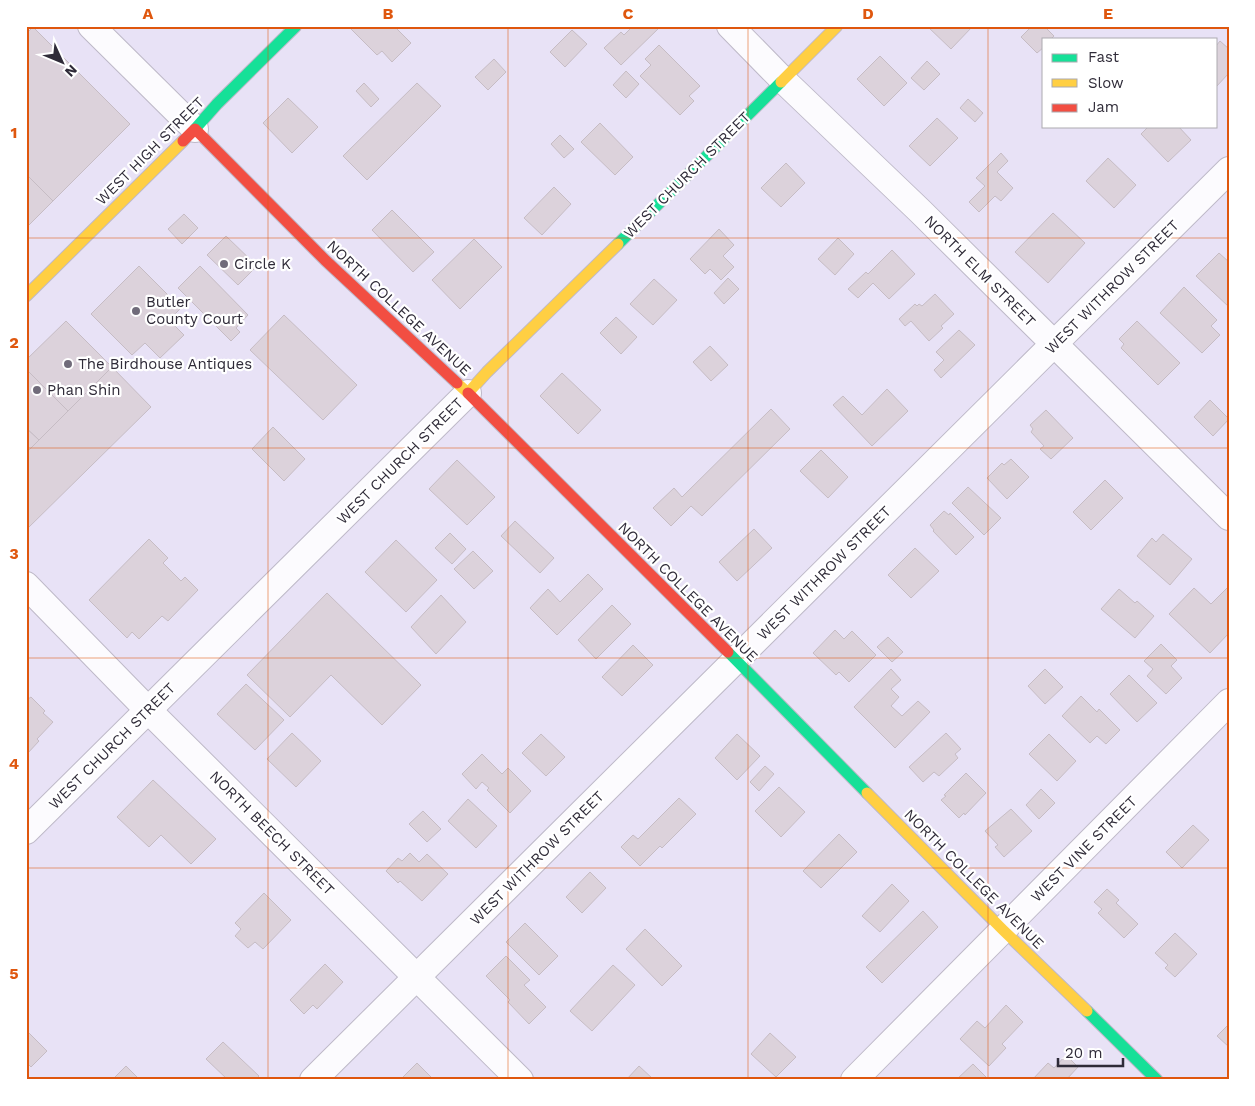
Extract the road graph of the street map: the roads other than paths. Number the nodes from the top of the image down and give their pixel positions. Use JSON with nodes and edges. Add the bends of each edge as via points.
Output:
{"nodes":[{"id":1,"x":91,"y":26,"type":"edge"},
{"id":2,"x":296,"y":26,"type":"edge"},
{"id":3,"x":730,"y":26,"type":"edge"},
{"id":4,"x":837,"y":26,"type":"edge"},
{"id":5,"x":783,"y":80,"type":"junction"},
{"id":6,"x":194,"y":129,"type":"junction"},
{"id":7,"x":1229,"y":170,"type":"edge"},
{"id":8,"x":26,"y":296,"type":"edge"},
{"id":9,"x":1054,"y":345,"type":"junction"},
{"id":10,"x":468,"y":393,"type":"junction"},
{"id":11,"x":1229,"y":516,"type":"edge"},
{"id":12,"x":26,"y":585,"type":"edge"},
{"id":13,"x":736,"y":660,"type":"junction"},
{"id":14,"x":1229,"y":702,"type":"edge"},
{"id":15,"x":148,"y":710,"type":"junction"},
{"id":16,"x":26,"y":831,"type":"edge"},
{"id":17,"x":1003,"y":930,"type":"junction"},
{"id":18,"x":416,"y":978,"type":"junction"},
{"id":19,"x":313,"y":1080,"type":"edge"},
{"id":20,"x":520,"y":1080,"type":"edge"},
{"id":21,"x":854,"y":1080,"type":"edge"},
{"id":22,"x":1158,"y":1080,"type":"edge"}],
"edges":[{"from":1,"to":6,"type":"street"},
{"from":2,"to":6,"type":"main road","name":"WEST HIGH STREET"},
{"from":3,"to":5,"type":"street","name":"NORTH ELM STREET"},
{"from":4,"to":5,"type":"main road","name":"WEST CHURCH STREET"},
{"from":5,"to":9,"type":"street","name":"NORTH ELM STREET"},
{"from":5,"to":10,"type":"main road","name":"WEST CHURCH STREET"},
{"from":6,"to":8,"type":"main road","name":"WEST HIGH STREET"},
{"from":6,"to":10,"type":"main road","name":"NORTH COLLEGE AVENUE","via":[[325,260]]},
{"from":7,"to":9,"type":"street","name":"WEST WITHROW STREET"},
{"from":9,"to":11,"type":"street","name":"NORTH ELM STREET"},
{"from":9,"to":13,"type":"street","name":"WEST WITHROW STREET"},
{"from":10,"to":13,"type":"main road","name":"NORTH COLLEGE AVENUE"},
{"from":10,"to":15,"type":"street","name":"WEST CHURCH STREET"},
{"from":12,"to":15,"type":"street","name":"NORTH BEECH STREET"},
{"from":13,"to":17,"type":"main road","name":"NORTH COLLEGE AVENUE"},
{"from":13,"to":18,"type":"street","name":"WEST WITHROW STREET"},
{"from":14,"to":17,"type":"street","name":"WEST VINE STREET"},
{"from":15,"to":16,"type":"street","name":"WEST CHURCH STREET"},
{"from":15,"to":18,"type":"street","name":"NORTH BEECH STREET"},
{"from":17,"to":21,"type":"street","name":"WEST VINE STREET"},
{"from":17,"to":22,"type":"main road","name":"NORTH COLLEGE AVENUE"},
{"from":18,"to":19,"type":"street","name":"WEST WITHROW STREET"},
{"from":18,"to":20,"type":"street","name":"NORTH BEECH STREET"}]}
